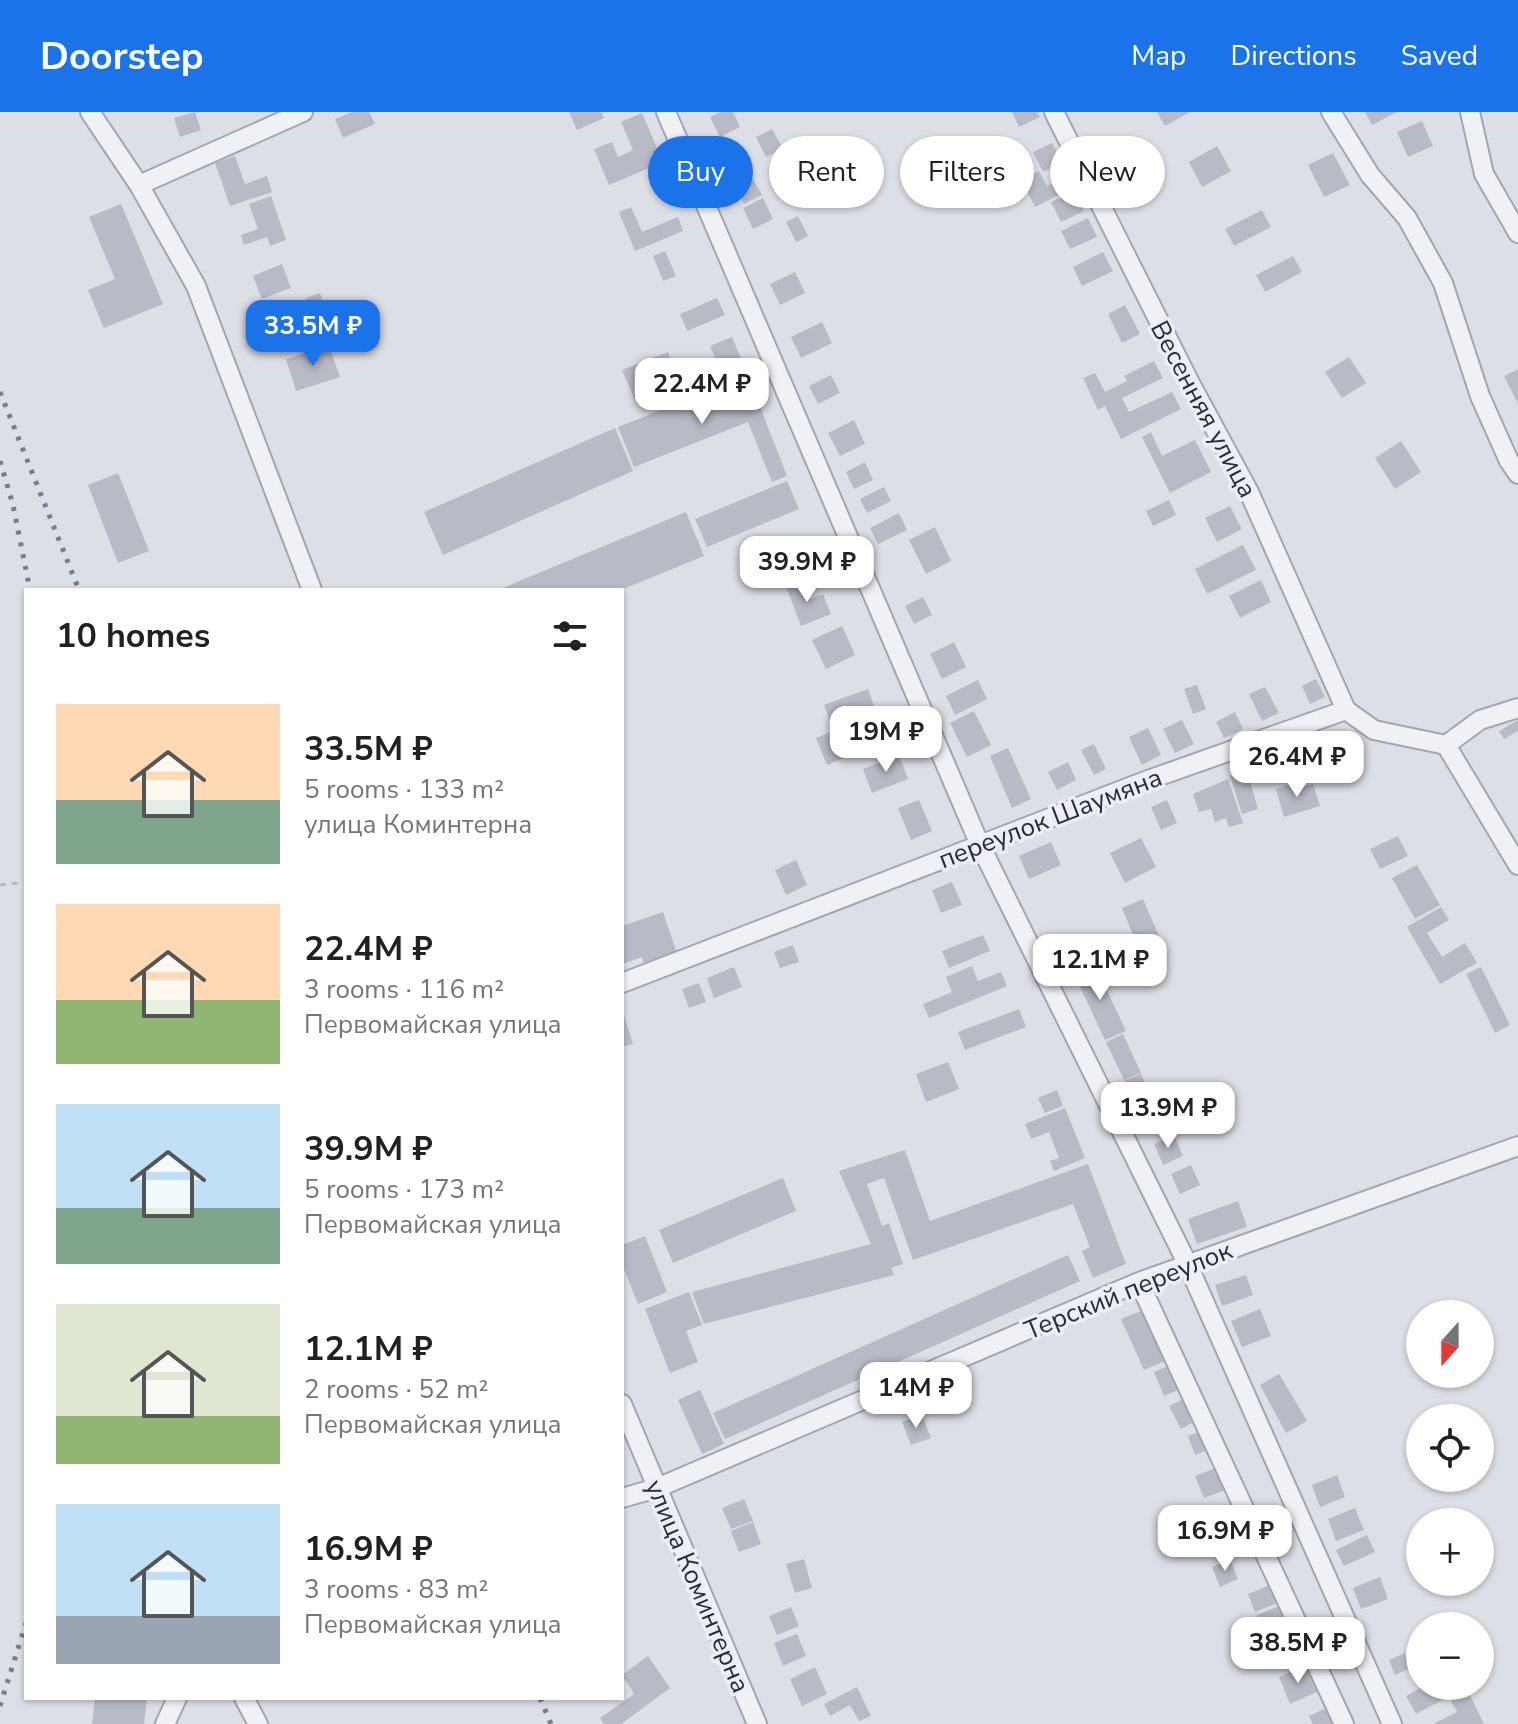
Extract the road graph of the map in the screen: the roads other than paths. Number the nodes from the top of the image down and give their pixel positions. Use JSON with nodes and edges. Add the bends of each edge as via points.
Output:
{"nodes":[{"id":1,"x":90,"y":112,"type":"edge"},
{"id":2,"x":303,"y":112,"type":"edge"},
{"id":3,"x":666,"y":112,"type":"edge"},
{"id":4,"x":1054,"y":112,"type":"edge"},
{"id":5,"x":1331,"y":112,"type":"edge"},
{"id":6,"x":1470,"y":112,"type":"edge"},
{"id":7,"x":139,"y":185,"type":"junction"},
{"id":8,"x":1518,"y":233,"type":"edge"},
{"id":9,"x":1518,"y":474,"type":"edge"},
{"id":10,"x":311,"y":588,"type":"edge"},
{"id":11,"x":1518,"y":708,"type":"edge"},
{"id":12,"x":1346,"y":710,"type":"junction"},
{"id":13,"x":1446,"y":745,"type":"junction"},
{"id":14,"x":980,"y":845,"type":"junction"},
{"id":15,"x":1518,"y":865,"type":"edge"},
{"id":16,"x":624,"y":982,"type":"edge"},
{"id":17,"x":1518,"y":1146,"type":"edge"},
{"id":18,"x":1187,"y":1263,"type":"junction"},
{"id":19,"x":1139,"y":1282,"type":"junction"},
{"id":20,"x":624,"y":1409,"type":"edge"},
{"id":21,"x":657,"y":1488,"type":"junction"},
{"id":22,"x":624,"y":1497,"type":"edge"},
{"id":23,"x":176,"y":1700,"type":"edge"},
{"id":24,"x":245,"y":1700,"type":"edge"},
{"id":25,"x":165,"y":1724,"type":"edge"},
{"id":26,"x":258,"y":1724,"type":"edge"},
{"id":27,"x":757,"y":1724,"type":"edge"},
{"id":28,"x":1344,"y":1724,"type":"edge"},
{"id":29,"x":1392,"y":1724,"type":"edge"}],
"edges":[{"from":1,"to":7,"type":"street"},
{"from":2,"to":7,"type":"street"},
{"from":3,"to":14,"type":"street"},
{"from":4,"to":12,"type":"street","name":"Весенняя улица","via":[[1249,492]]},
{"from":5,"to":9,"type":"street","via":[[1370,175],[1407,218],[1443,283],[1480,396]]},
{"from":6,"to":8,"type":"street","via":[[1484,174]]},
{"from":7,"to":10,"type":"street","via":[[196,286]]},
{"from":11,"to":13,"type":"street","via":[[1480,720]]},
{"from":12,"to":13,"type":"street","via":[[1374,730]]},
{"from":12,"to":14,"type":"street","name":"переулок Шаумяна"},
{"from":13,"to":15,"type":"street"},
{"from":14,"to":16,"type":"street","name":"переулок Шаумяна"},
{"from":14,"to":18,"type":"street"},
{"from":17,"to":18,"type":"street","name":"Терский переулок"},
{"from":18,"to":19,"type":"street","name":"Терский переулок"},
{"from":18,"to":29,"type":"street"},
{"from":19,"to":21,"type":"street","name":"Терский переулок"},
{"from":19,"to":28,"type":"street"},
{"from":20,"to":21,"type":"street","name":"улица Коминтерна"},
{"from":21,"to":22,"type":"street","name":"Терский переулок"},
{"from":21,"to":27,"type":"street","name":"улица Коминтерна"},
{"from":23,"to":25,"type":"street"},
{"from":24,"to":26,"type":"street"}]}
